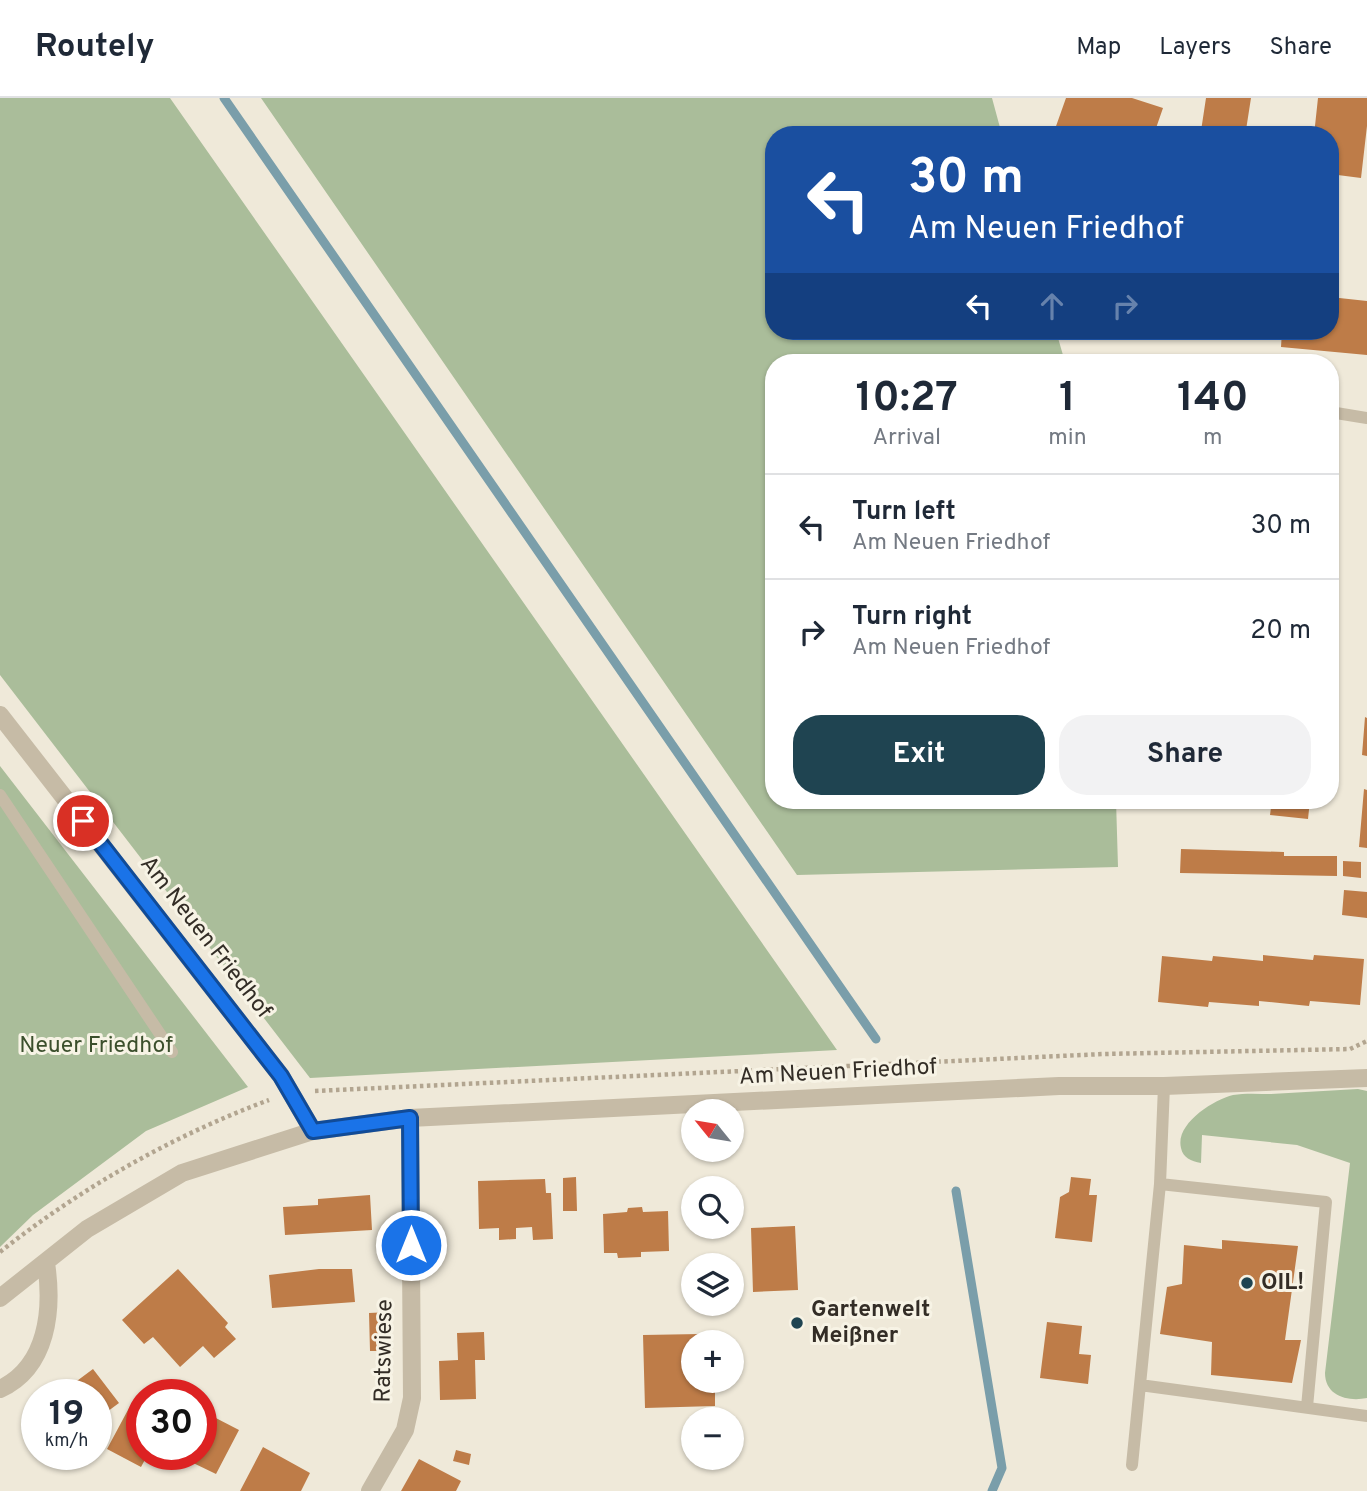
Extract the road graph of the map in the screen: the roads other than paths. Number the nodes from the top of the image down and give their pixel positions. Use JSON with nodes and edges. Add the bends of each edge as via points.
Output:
{"nodes":[{"id":1,"x":1339,"y":413,"type":"edge"},
{"id":2,"x":1367,"y":418,"type":"edge"},
{"id":3,"x":0,"y":715,"type":"edge"},
{"id":4,"x":0,"y":795,"type":"edge"},
{"id":5,"x":5,"y":810,"type":"edge"},
{"id":6,"x":172,"y":1052,"type":"dead end"},
{"id":7,"x":1367,"y":1078,"type":"edge"},
{"id":8,"x":1164,"y":1086,"type":"junction"},
{"id":9,"x":410,"y":1118,"type":"junction"},
{"id":10,"x":313,"y":1131,"type":"junction"},
{"id":11,"x":1160,"y":1184,"type":"junction"},
{"id":12,"x":46,"y":1263,"type":"junction"},
{"id":13,"x":0,"y":1298,"type":"edge"},
{"id":14,"x":1140,"y":1385,"type":"junction"},
{"id":15,"x":0,"y":1389,"type":"edge"},
{"id":16,"x":1307,"y":1407,"type":"junction"},
{"id":17,"x":1367,"y":1416,"type":"edge"},
{"id":18,"x":1132,"y":1465,"type":"dead end"},
{"id":19,"x":370,"y":1491,"type":"edge"}],
"edges":[{"from":1,"to":2,"type":"lane"},
{"from":3,"to":10,"type":"street","name":"Am Neuen Friedhof","via":[[281,1076]]},
{"from":4,"to":5,"type":"lane"},
{"from":5,"to":6,"type":"lane"},
{"from":7,"to":8,"type":"street","name":"Am Neuen Friedhof"},
{"from":8,"to":9,"type":"street","name":"Am Neuen Friedhof","via":[[1059,1086]]},
{"from":8,"to":11,"type":"lane"},
{"from":9,"to":10,"type":"street","name":"Am Neuen Friedhof"},
{"from":9,"to":19,"type":"street","name":"Ratswiese","via":[[412,1398],[405,1430]]},
{"from":10,"to":12,"type":"street","name":"Am Neuen Friedhof","via":[[183,1174],[88,1229]]},
{"from":11,"to":14,"type":"lane"},
{"from":11,"to":16,"type":"lane","via":[[1326,1202]]},
{"from":12,"to":13,"type":"street","name":"Am Neuen Friedhof"},
{"from":12,"to":15,"type":"street","via":[[48,1303],[43,1340],[30,1366]]},
{"from":14,"to":16,"type":"lane"},
{"from":14,"to":18,"type":"lane"},
{"from":16,"to":17,"type":"lane"}]}
